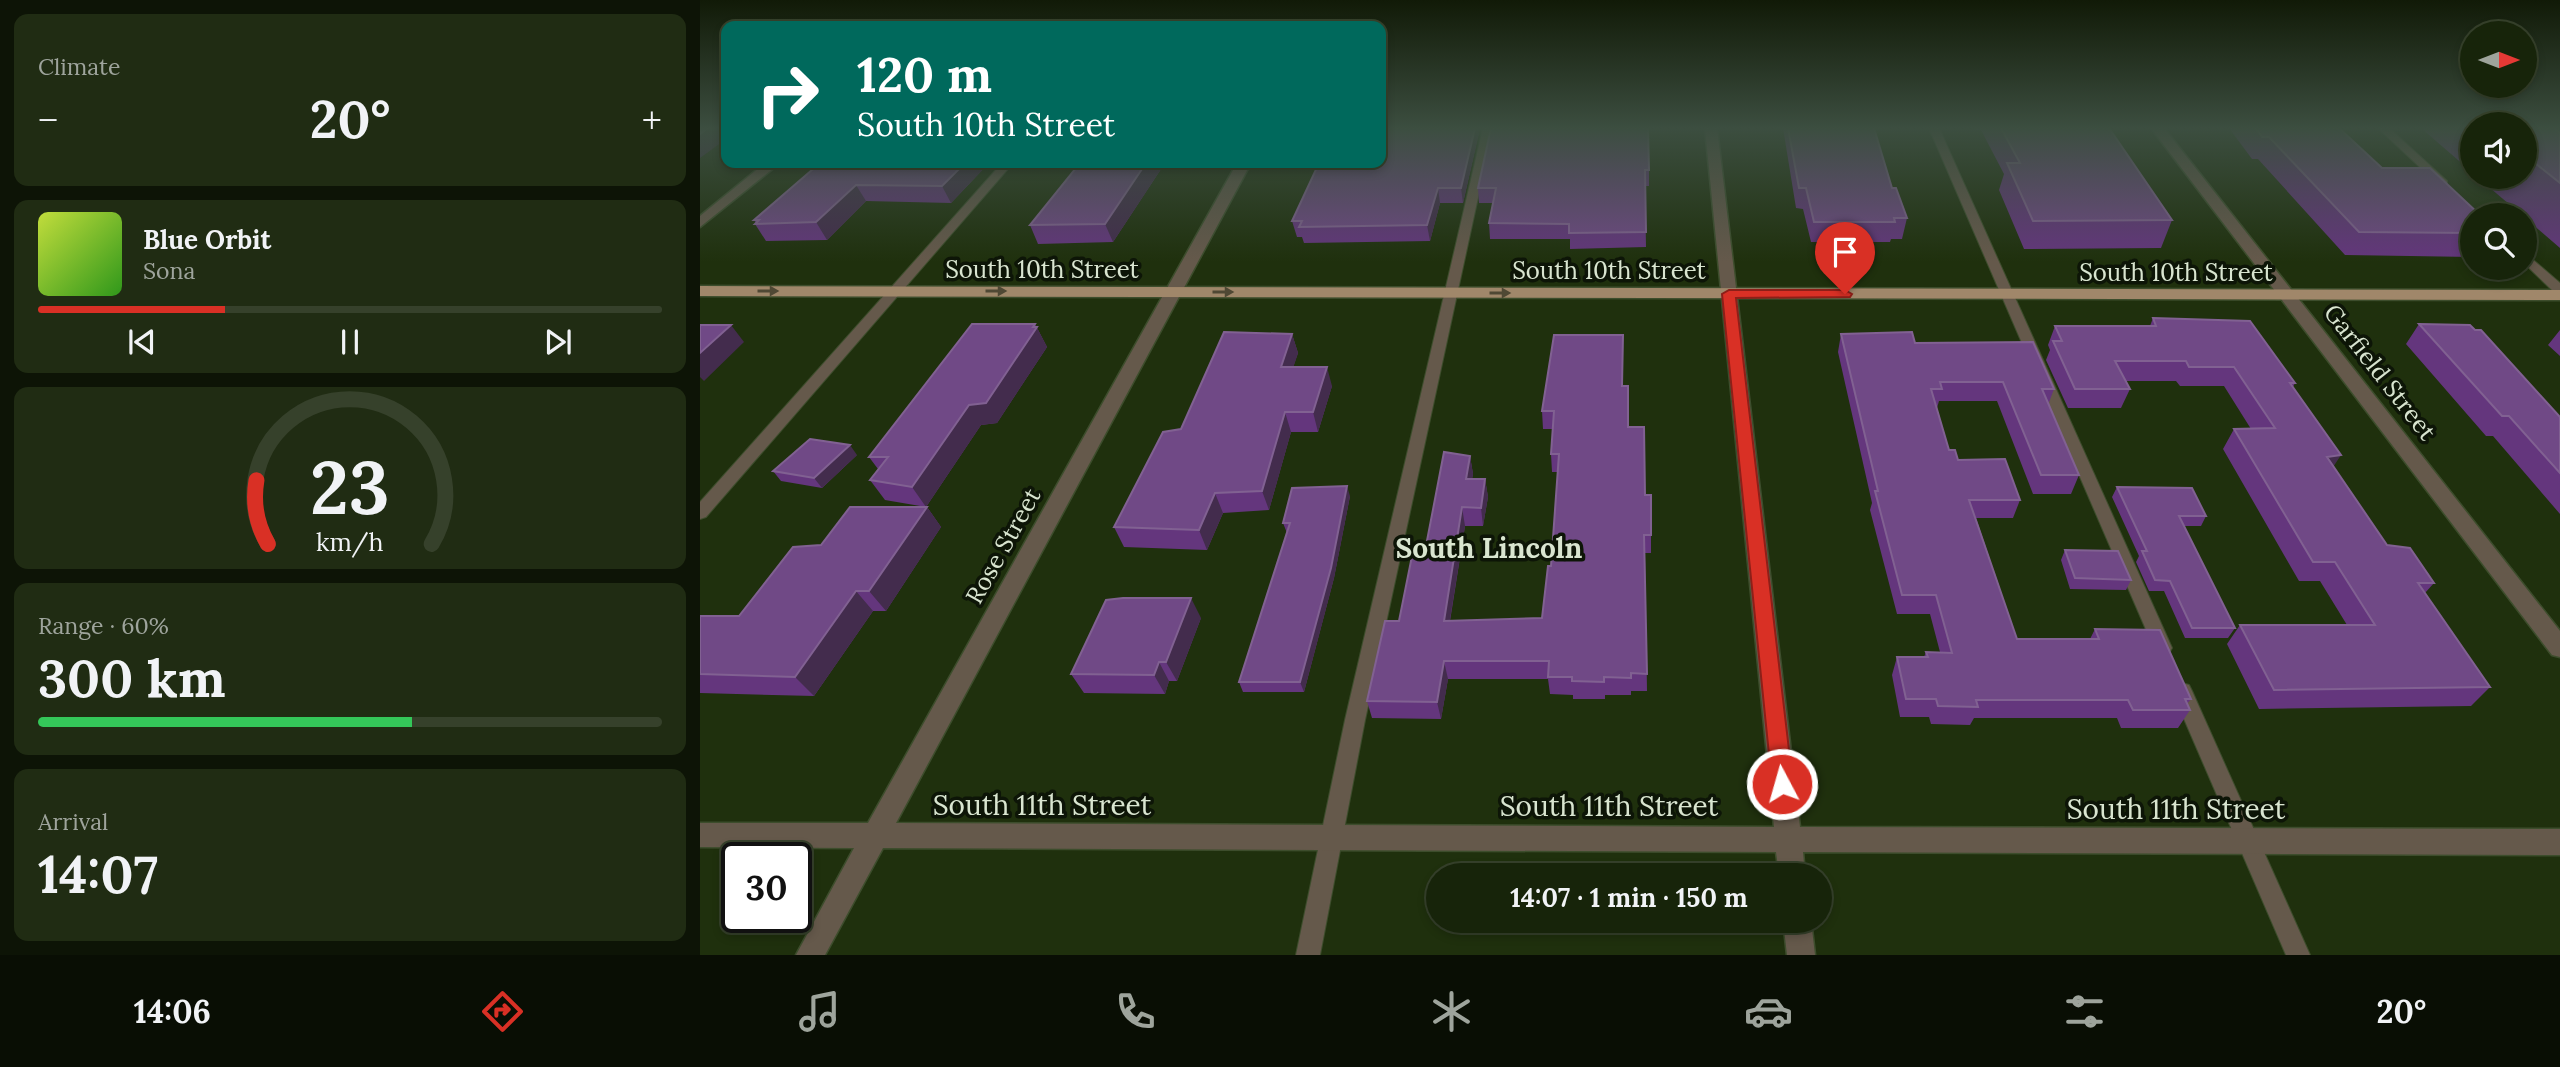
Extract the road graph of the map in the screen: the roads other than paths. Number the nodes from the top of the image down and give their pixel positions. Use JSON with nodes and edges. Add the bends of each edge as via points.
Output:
{"nodes":[{"id":1,"x":761,"y":173,"type":"edge"},
{"id":2,"x":1000,"y":173,"type":"edge"},
{"id":3,"x":1239,"y":173,"type":"edge"},
{"id":4,"x":1478,"y":173,"type":"edge"},
{"id":5,"x":1716,"y":173,"type":"edge"},
{"id":6,"x":1954,"y":173,"type":"edge"},
{"id":7,"x":2192,"y":173,"type":"edge"},
{"id":8,"x":2432,"y":173,"type":"edge"},
{"id":9,"x":2450,"y":189,"type":"edge"},
{"id":10,"x":700,"y":223,"type":"edge"},
{"id":11,"x":2537,"y":269,"type":"edge"},
{"id":12,"x":700,"y":290,"type":"edge"},
{"id":13,"x":895,"y":291,"type":"junction"},
{"id":14,"x":1172,"y":292,"type":"junction"},
{"id":15,"x":1451,"y":292,"type":"junction"},
{"id":16,"x":2560,"y":292,"type":"edge"},
{"id":17,"x":1729,"y":294,"type":"junction"},
{"id":18,"x":2008,"y":294,"type":"junction"},
{"id":19,"x":2287,"y":295,"type":"junction"},
{"id":20,"x":700,"y":513,"type":"edge"},
{"id":21,"x":2560,"y":648,"type":"edge"},
{"id":22,"x":700,"y":835,"type":"edge"},
{"id":23,"x":875,"y":836,"type":"junction"},
{"id":24,"x":1334,"y":837,"type":"junction"},
{"id":25,"x":1788,"y":837,"type":"junction"},
{"id":26,"x":2248,"y":841,"type":"junction"},
{"id":27,"x":2560,"y":842,"type":"edge"},
{"id":28,"x":1791,"y":863,"type":"edge"},
{"id":29,"x":1798,"y":933,"type":"edge"},
{"id":30,"x":810,"y":955,"type":"edge"},
{"id":31,"x":1308,"y":955,"type":"edge"},
{"id":32,"x":1801,"y":955,"type":"edge"},
{"id":33,"x":2298,"y":955,"type":"edge"}],
"edges":[{"from":1,"to":10,"type":"street"},
{"from":2,"to":13,"type":"lane"},
{"from":3,"to":14,"type":"street","name":"Rose Street"},
{"from":4,"to":15,"type":"lane"},
{"from":5,"to":17,"type":"street"},
{"from":6,"to":18,"type":"lane"},
{"from":7,"to":19,"type":"street","name":"Garfield Street"},
{"from":8,"to":9,"type":"lane"},
{"from":11,"to":16,"type":"lane"},
{"from":12,"to":13,"type":"main road","name":"South 10th Street","one_way":true},
{"from":13,"to":14,"type":"main road","name":"South 10th Street","one_way":true},
{"from":13,"to":20,"type":"lane"},
{"from":14,"to":15,"type":"main road","name":"South 10th Street","one_way":true},
{"from":14,"to":23,"type":"street","name":"Rose Street"},
{"from":15,"to":17,"type":"main road","name":"South 10th Street","one_way":true},
{"from":15,"to":24,"type":"lane","via":[[1355,720]]},
{"from":16,"to":19,"type":"main road","name":"South 10th Street"},
{"from":17,"to":18,"type":"main road","name":"South 10th Street"},
{"from":17,"to":25,"type":"street"},
{"from":18,"to":19,"type":"main road","name":"South 10th Street"},
{"from":18,"to":26,"type":"lane"},
{"from":19,"to":21,"type":"street","name":"Garfield Street"},
{"from":22,"to":23,"type":"street","name":"South 11th Street"},
{"from":23,"to":24,"type":"street","name":"South 11th Street"},
{"from":23,"to":30,"type":"street","name":"Rose Street"},
{"from":24,"to":25,"type":"street","name":"South 11th Street"},
{"from":24,"to":31,"type":"lane"},
{"from":25,"to":26,"type":"street","name":"South 11th Street"},
{"from":25,"to":28,"type":"street"},
{"from":26,"to":27,"type":"street","name":"South 11th Street"},
{"from":26,"to":33,"type":"lane"},
{"from":29,"to":32,"type":"street"}]}
